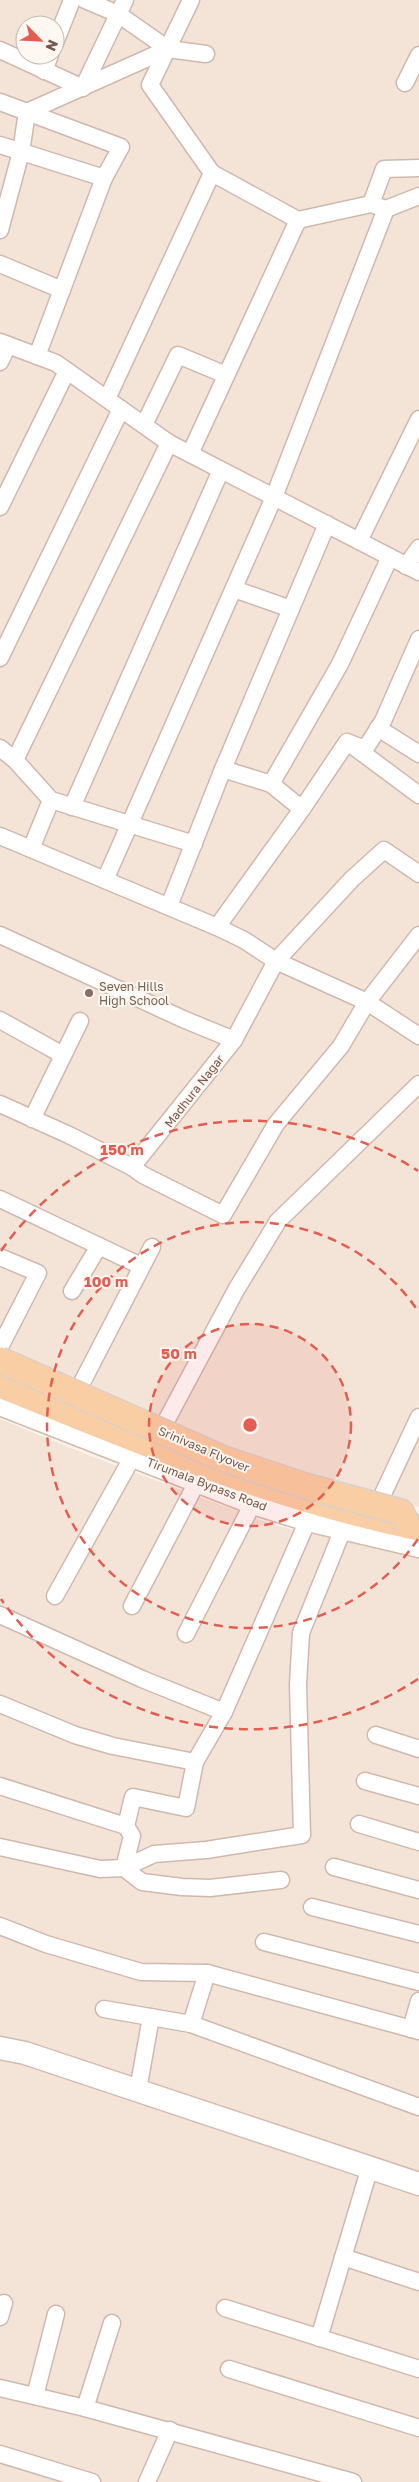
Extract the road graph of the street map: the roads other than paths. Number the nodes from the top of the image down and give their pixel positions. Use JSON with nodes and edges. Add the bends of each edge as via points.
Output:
{"nodes":[{"id":1,"x":72,"y":0,"type":"edge"},
{"id":2,"x":86,"y":0,"type":"edge"},
{"id":3,"x":191,"y":0,"type":"edge"},
{"id":4,"x":122,"y":7,"type":"edge"},
{"id":5,"x":65,"y":18,"type":"edge"},
{"id":6,"x":168,"y":48,"type":"junction"},
{"id":7,"x":0,"y":50,"type":"edge"},
{"id":8,"x":206,"y":54,"type":"dead end"},
{"id":9,"x":419,"y":54,"type":"edge"},
{"id":10,"x":46,"y":65,"type":"edge"},
{"id":11,"x":44,"y":70,"type":"junction"},
{"id":12,"x":405,"y":83,"type":"dead end"},
{"id":13,"x":83,"y":88,"type":"junction"},
{"id":14,"x":2,"y":104,"type":"edge"},
{"id":15,"x":28,"y":113,"type":"junction"},
{"id":16,"x":0,"y":145,"type":"edge"},
{"id":17,"x":21,"y":152,"type":"junction"},
{"id":18,"x":419,"y":168,"type":"edge"},
{"id":19,"x":212,"y":173,"type":"junction"},
{"id":20,"x":104,"y":178,"type":"junction"},
{"id":21,"x":419,"y":196,"type":"edge"},
{"id":22,"x":379,"y":207,"type":"junction"},
{"id":23,"x":298,"y":220,"type":"junction"},
{"id":24,"x":0,"y":230,"type":"edge"},
{"id":25,"x":0,"y":264,"type":"edge"},
{"id":26,"x":62,"y":290,"type":"junction"},
{"id":27,"x":4,"y":344,"type":"edge"},
{"id":28,"x":37,"y":356,"type":"junction"},
{"id":29,"x":0,"y":362,"type":"edge"},
{"id":30,"x":67,"y":371,"type":"junction"},
{"id":31,"x":226,"y":375,"type":"junction"},
{"id":32,"x":114,"y":404,"type":"junction"},
{"id":33,"x":419,"y":419,"type":"edge"},
{"id":34,"x":144,"y":425,"type":"junction"},
{"id":35,"x":169,"y":443,"type":"junction"},
{"id":36,"x":190,"y":454,"type":"junction"},
{"id":37,"x":221,"y":470,"type":"junction"},
{"id":38,"x":274,"y":497,"type":"junction"},
{"id":39,"x":0,"y":507,"type":"edge"},
{"id":40,"x":327,"y":524,"type":"junction"},
{"id":41,"x":360,"y":541,"type":"junction"},
{"id":42,"x":419,"y":548,"type":"edge"},
{"id":43,"x":390,"y":556,"type":"junction"},
{"id":44,"x":413,"y":569,"type":"edge"},
{"id":45,"x":234,"y":589,"type":"junction"},
{"id":46,"x":291,"y":608,"type":"junction"},
{"id":47,"x":418,"y":644,"type":"edge"},
{"id":48,"x":0,"y":658,"type":"edge"},
{"id":49,"x":378,"y":728,"type":"junction"},
{"id":50,"x":347,"y":742,"type":"junction"},
{"id":51,"x":0,"y":748,"type":"edge"},
{"id":52,"x":419,"y":754,"type":"edge"},
{"id":53,"x":15,"y":760,"type":"junction"},
{"id":54,"x":223,"y":769,"type":"junction"},
{"id":55,"x":271,"y":784,"type":"junction"},
{"id":56,"x":419,"y":795,"type":"edge"},
{"id":57,"x":51,"y":800,"type":"junction"},
{"id":58,"x":72,"y":807,"type":"junction"},
{"id":59,"x":302,"y":809,"type":"junction"},
{"id":60,"x":130,"y":826,"type":"junction"},
{"id":61,"x":0,"y":836,"type":"edge"},
{"id":62,"x":194,"y":844,"type":"junction"},
{"id":63,"x":31,"y":849,"type":"junction"},
{"id":64,"x":419,"y":874,"type":"edge"},
{"id":65,"x":105,"y":880,"type":"junction"},
{"id":66,"x":169,"y":906,"type":"junction"},
{"id":67,"x":217,"y":927,"type":"junction"},
{"id":68,"x":0,"y":935,"type":"edge"},
{"id":69,"x":419,"y":936,"type":"edge"},
{"id":70,"x":276,"y":961,"type":"junction"},
{"id":71,"x":367,"y":1002,"type":"junction"},
{"id":72,"x":0,"y":1020,"type":"edge"},
{"id":73,"x":80,"y":1021,"type":"dead end"},
{"id":74,"x":419,"y":1036,"type":"edge"},
{"id":75,"x":234,"y":1040,"type":"junction"},
{"id":76,"x":63,"y":1055,"type":"junction"},
{"id":77,"x":419,"y":1084,"type":"edge"},
{"id":78,"x":0,"y":1104,"type":"edge"},
{"id":79,"x":32,"y":1119,"type":"junction"},
{"id":80,"x":132,"y":1167,"type":"junction"},
{"id":81,"x":0,"y":1199,"type":"edge"},
{"id":82,"x":99,"y":1246,"type":"junction"},
{"id":83,"x":152,"y":1247,"type":"dead end"},
{"id":84,"x":0,"y":1257,"type":"edge"},
{"id":85,"x":141,"y":1266,"type":"junction"},
{"id":86,"x":72,"y":1291,"type":"dead end"},
{"id":87,"x":0,"y":1347,"type":"edge"},
{"id":88,"x":0,"y":1360,"type":"edge"},
{"id":89,"x":0,"y":1379,"type":"edge"},
{"id":90,"x":0,"y":1385,"type":"edge"},
{"id":91,"x":0,"y":1396,"type":"edge"},
{"id":92,"x":0,"y":1404,"type":"edge"},
{"id":93,"x":70,"y":1407,"type":"junction"},
{"id":94,"x":419,"y":1417,"type":"edge"},
{"id":95,"x":156,"y":1441,"type":"junction"},
{"id":96,"x":133,"y":1456,"type":"junction"},
{"id":97,"x":197,"y":1482,"type":"junction"},
{"id":98,"x":253,"y":1503,"type":"junction"},
{"id":99,"x":374,"y":1513,"type":"junction"},
{"id":100,"x":308,"y":1520,"type":"junction"},
{"id":101,"x":343,"y":1529,"type":"junction"},
{"id":102,"x":417,"y":1532,"type":"edge"},
{"id":103,"x":55,"y":1596,"type":"dead end"},
{"id":104,"x":132,"y":1606,"type":"dead end"},
{"id":105,"x":0,"y":1615,"type":"edge"},
{"id":106,"x":186,"y":1634,"type":"dead end"},
{"id":107,"x":0,"y":1704,"type":"edge"},
{"id":108,"x":224,"y":1712,"type":"junction"},
{"id":109,"x":376,"y":1735,"type":"dead end"},
{"id":110,"x":419,"y":1749,"type":"edge"},
{"id":111,"x":195,"y":1762,"type":"junction"},
{"id":112,"x":365,"y":1781,"type":"dead end"},
{"id":113,"x":0,"y":1786,"type":"edge"},
{"id":114,"x":419,"y":1796,"type":"edge"},
{"id":115,"x":359,"y":1824,"type":"dead end"},
{"id":116,"x":126,"y":1826,"type":"junction"},
{"id":117,"x":419,"y":1842,"type":"edge"},
{"id":118,"x":0,"y":1847,"type":"edge"},
{"id":119,"x":334,"y":1867,"type":"dead end"},
{"id":120,"x":124,"y":1868,"type":"junction"},
{"id":121,"x":281,"y":1880,"type":"dead end"},
{"id":122,"x":419,"y":1890,"type":"edge"},
{"id":123,"x":312,"y":1907,"type":"dead end"},
{"id":124,"x":0,"y":1926,"type":"edge"},
{"id":125,"x":419,"y":1934,"type":"edge"},
{"id":126,"x":264,"y":1942,"type":"dead end"},
{"id":127,"x":208,"y":1973,"type":"junction"},
{"id":128,"x":419,"y":1982,"type":"edge"},
{"id":129,"x":419,"y":2001,"type":"edge"},
{"id":130,"x":104,"y":2009,"type":"dead end"},
{"id":131,"x":151,"y":2017,"type":"junction"},
{"id":132,"x":191,"y":2024,"type":"junction"},
{"id":133,"x":415,"y":2030,"type":"edge"},
{"id":134,"x":0,"y":2048,"type":"edge"},
{"id":135,"x":138,"y":2090,"type":"junction"},
{"id":136,"x":419,"y":2107,"type":"edge"},
{"id":137,"x":370,"y":2167,"type":"junction"},
{"id":138,"x":419,"y":2184,"type":"edge"},
{"id":139,"x":343,"y":2257,"type":"junction"},
{"id":140,"x":419,"y":2282,"type":"edge"},
{"id":141,"x":226,"y":2308,"type":"dead end"},
{"id":142,"x":56,"y":2314,"type":"dead end"},
{"id":143,"x":112,"y":2323,"type":"dead end"},
{"id":144,"x":319,"y":2338,"type":"junction"},
{"id":145,"x":229,"y":2369,"type":"dead end"},
{"id":146,"x":419,"y":2369,"type":"edge"},
{"id":147,"x":0,"y":2388,"type":"edge"},
{"id":148,"x":35,"y":2396,"type":"junction"},
{"id":149,"x":85,"y":2408,"type":"junction"},
{"id":150,"x":419,"y":2428,"type":"edge"},
{"id":151,"x":170,"y":2430,"type":"junction"},
{"id":152,"x":0,"y":2454,"type":"edge"},
{"id":153,"x":92,"y":2482,"type":"edge"},
{"id":154,"x":147,"y":2482,"type":"edge"},
{"id":155,"x":353,"y":2482,"type":"edge"}],
"edges":[{"from":1,"to":5,"type":"street"},
{"from":2,"to":4,"type":"street"},
{"from":3,"to":6,"type":"street"},
{"from":4,"to":6,"type":"street"},
{"from":4,"to":13,"type":"street"},
{"from":6,"to":8,"type":"street"},
{"from":6,"to":13,"type":"street"},
{"from":6,"to":19,"type":"street","via":[[150,85]]},
{"from":7,"to":11,"type":"street"},
{"from":9,"to":12,"type":"street"},
{"from":10,"to":11,"type":"street"},
{"from":11,"to":13,"type":"street"},
{"from":13,"to":15,"type":"street"},
{"from":14,"to":15,"type":"street"},
{"from":15,"to":17,"type":"street"},
{"from":15,"to":20,"type":"street","via":[[121,147]]},
{"from":16,"to":17,"type":"street"},
{"from":17,"to":20,"type":"street"},
{"from":17,"to":24,"type":"street"},
{"from":18,"to":22,"type":"street","via":[[384,169]]},
{"from":19,"to":23,"type":"street"},
{"from":19,"to":32,"type":"street"},
{"from":20,"to":26,"type":"street"},
{"from":21,"to":22,"type":"street"},
{"from":22,"to":23,"type":"street"},
{"from":22,"to":38,"type":"street"},
{"from":23,"to":31,"type":"street"},
{"from":25,"to":26,"type":"street"},
{"from":26,"to":28,"type":"street"},
{"from":27,"to":28,"type":"street"},
{"from":27,"to":29,"type":"street"},
{"from":28,"to":30,"type":"street"},
{"from":30,"to":32,"type":"street"},
{"from":30,"to":39,"type":"street"},
{"from":31,"to":34,"type":"street","via":[[178,355]]},
{"from":31,"to":36,"type":"street"},
{"from":32,"to":34,"type":"street"},
{"from":32,"to":48,"type":"street"},
{"from":33,"to":41,"type":"street"},
{"from":34,"to":35,"type":"street"},
{"from":35,"to":36,"type":"street"},
{"from":35,"to":53,"type":"street"},
{"from":36,"to":37,"type":"street"},
{"from":37,"to":38,"type":"street"},
{"from":37,"to":58,"type":"street"},
{"from":38,"to":40,"type":"street"},
{"from":38,"to":45,"type":"street"},
{"from":40,"to":41,"type":"street"},
{"from":40,"to":46,"type":"street"},
{"from":41,"to":43,"type":"street"},
{"from":42,"to":44,"type":"street"},
{"from":43,"to":44,"type":"street"},
{"from":43,"to":55,"type":"street","via":[[340,664]]},
{"from":45,"to":46,"type":"street"},
{"from":45,"to":60,"type":"street"},
{"from":46,"to":54,"type":"street"},
{"from":47,"to":49,"type":"street"},
{"from":49,"to":50,"type":"street","via":[[365,749]]},
{"from":49,"to":52,"type":"street"},
{"from":50,"to":56,"type":"street"},
{"from":50,"to":59,"type":"street"},
{"from":51,"to":53,"type":"street"},
{"from":53,"to":57,"type":"street"},
{"from":54,"to":55,"type":"street"},
{"from":54,"to":62,"type":"street"},
{"from":55,"to":59,"type":"street"},
{"from":57,"to":58,"type":"street"},
{"from":57,"to":63,"type":"street"},
{"from":58,"to":60,"type":"street"},
{"from":59,"to":67,"type":"street"},
{"from":60,"to":62,"type":"street"},
{"from":60,"to":65,"type":"street"},
{"from":61,"to":63,"type":"street"},
{"from":62,"to":66,"type":"street"},
{"from":63,"to":65,"type":"street"},
{"from":64,"to":70,"type":"street","name":"Madhura Nagar","via":[[384,850],[352,879]]},
{"from":65,"to":66,"type":"street"},
{"from":66,"to":67,"type":"street"},
{"from":67,"to":70,"type":"street"},
{"from":68,"to":75,"type":"street"},
{"from":69,"to":71,"type":"street"},
{"from":70,"to":71,"type":"street"},
{"from":70,"to":75,"type":"street","name":"Madhura Nagar"},
{"from":71,"to":74,"type":"street"},
{"from":71,"to":80,"type":"street","via":[[341,1046],[276,1124],[223,1215],[143,1176]]},
{"from":72,"to":76,"type":"street"},
{"from":73,"to":76,"type":"street"},
{"from":75,"to":80,"type":"street","name":"Madhura Nagar"},
{"from":76,"to":79,"type":"street"},
{"from":77,"to":95,"type":"street","via":[[278,1221],[236,1290]]},
{"from":78,"to":79,"type":"street"},
{"from":79,"to":80,"type":"street"},
{"from":81,"to":82,"type":"street"},
{"from":82,"to":85,"type":"street"},
{"from":82,"to":86,"type":"street"},
{"from":83,"to":85,"type":"street"},
{"from":84,"to":87,"type":"street","via":[[38,1273]]},
{"from":85,"to":93,"type":"street"},
{"from":88,"to":102,"type":"main road","name":"Srinivasa Flyover","bridge":true,"via":[[224,1459],[400,1512]]},
{"from":89,"to":93,"type":"street","name":"Tirumala Bypass Road"},
{"from":90,"to":102,"type":"main road","name":"Srinivasa Flyover","via":[[191,1462]]},
{"from":91,"to":102,"type":"main road","name":"Srinivasa Flyover","via":[[150,1457],[283,1506],[362,1527]]},
{"from":92,"to":96,"type":"street","name":"Tirumala Bypass Road"},
{"from":93,"to":95,"type":"street","name":"Tirumala Bypass Road"},
{"from":94,"to":99,"type":"street"},
{"from":95,"to":99,"type":"street","name":"Tirumala Bypass Road","via":[[276,1484]]},
{"from":96,"to":97,"type":"street","name":"Tirumala Bypass Road"},
{"from":96,"to":103,"type":"street"},
{"from":97,"to":98,"type":"street","name":"Tirumala Bypass Road"},
{"from":97,"to":104,"type":"street"},
{"from":98,"to":100,"type":"street","name":"Tirumala Bypass Road"},
{"from":98,"to":106,"type":"street"},
{"from":99,"to":102,"type":"street","name":"Tirumala Bypass Road"},
{"from":100,"to":101,"type":"street","name":"Tirumala Bypass Road"},
{"from":100,"to":108,"type":"street"},
{"from":101,"to":102,"type":"street","name":"Tirumala Bypass Road"},
{"from":101,"to":120,"type":"street","via":[[301,1634],[298,1684],[302,1835],[206,1850],[154,1854]]},
{"from":105,"to":108,"type":"street"},
{"from":107,"to":111,"type":"street","via":[[113,1746]]},
{"from":108,"to":111,"type":"street"},
{"from":109,"to":110,"type":"street"},
{"from":111,"to":116,"type":"street","via":[[186,1808],[133,1797]]},
{"from":112,"to":114,"type":"street"},
{"from":113,"to":116,"type":"street"},
{"from":115,"to":117,"type":"street"},
{"from":116,"to":120,"type":"street","via":[[132,1836]]},
{"from":118,"to":120,"type":"street","via":[[100,1869]]},
{"from":119,"to":122,"type":"street"},
{"from":120,"to":121,"type":"street","via":[[142,1882],[182,1887],[210,1888]]},
{"from":123,"to":125,"type":"street"},
{"from":124,"to":127,"type":"street","via":[[46,1944],[141,1972]]},
{"from":126,"to":128,"type":"street"},
{"from":127,"to":132,"type":"street"},
{"from":127,"to":133,"type":"street"},
{"from":129,"to":133,"type":"street"},
{"from":130,"to":131,"type":"street"},
{"from":131,"to":132,"type":"street"},
{"from":131,"to":135,"type":"street"},
{"from":132,"to":136,"type":"street"},
{"from":134,"to":135,"type":"street"},
{"from":135,"to":137,"type":"street"},
{"from":137,"to":138,"type":"street"},
{"from":137,"to":139,"type":"street"},
{"from":139,"to":140,"type":"street"},
{"from":139,"to":144,"type":"street"},
{"from":141,"to":144,"type":"street"},
{"from":142,"to":148,"type":"street"},
{"from":143,"to":149,"type":"street"},
{"from":144,"to":146,"type":"street"},
{"from":145,"to":150,"type":"street"},
{"from":147,"to":148,"type":"street"},
{"from":148,"to":149,"type":"street"},
{"from":149,"to":151,"type":"street"},
{"from":151,"to":154,"type":"street"},
{"from":151,"to":155,"type":"street"},
{"from":152,"to":153,"type":"street"}]}
